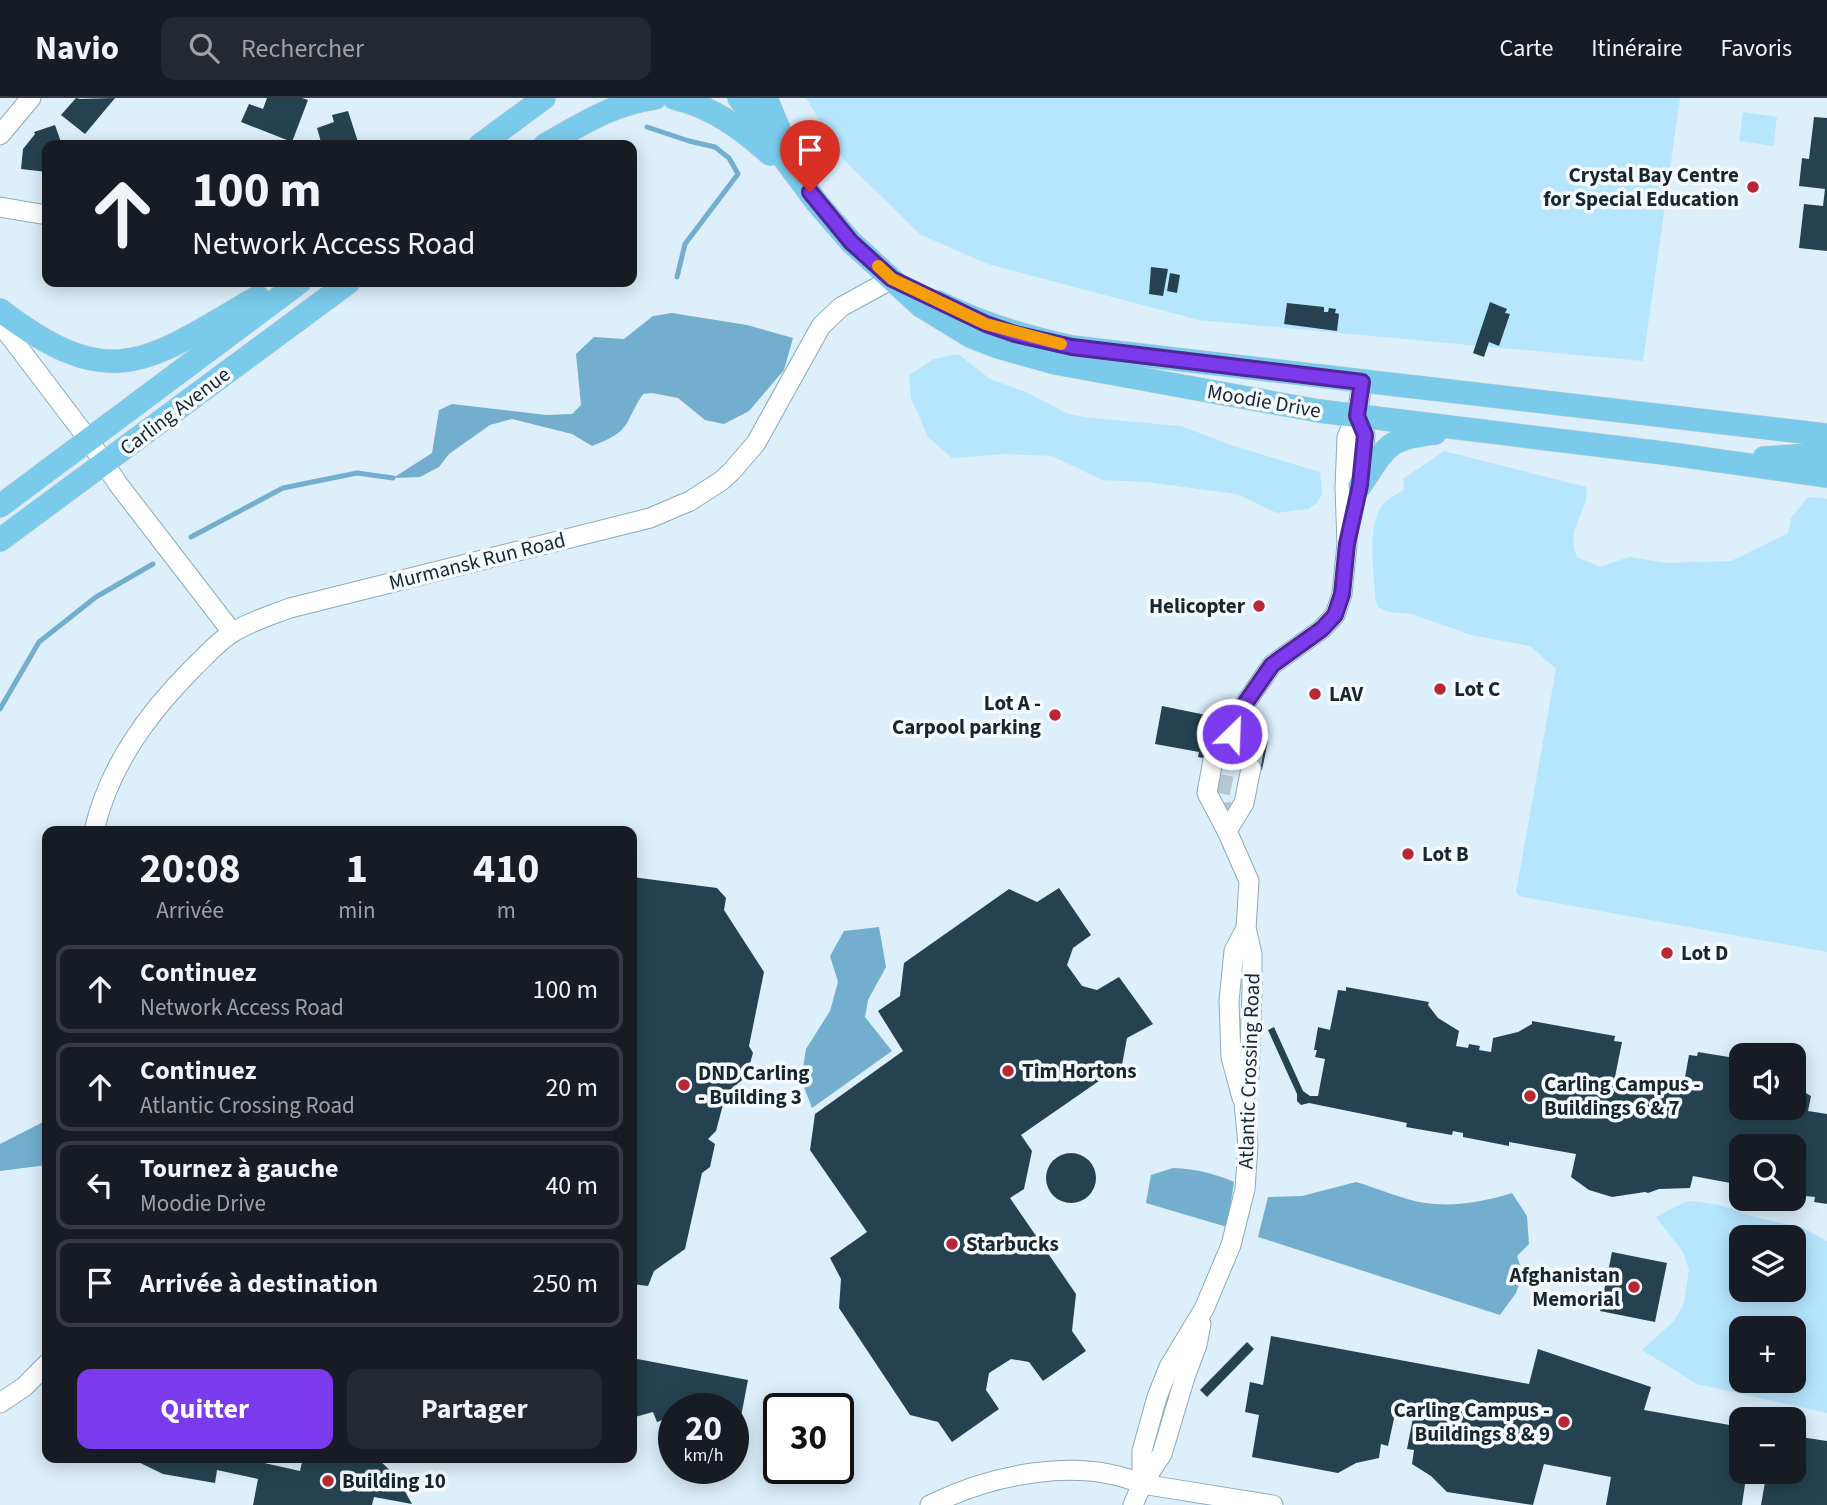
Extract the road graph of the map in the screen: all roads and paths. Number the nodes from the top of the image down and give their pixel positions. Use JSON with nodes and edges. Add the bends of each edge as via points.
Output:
{"nodes":[{"id":1,"x":30,"y":98,"type":"edge"},
{"id":2,"x":544,"y":98,"type":"edge"},
{"id":3,"x":597,"y":98,"type":"edge"},
{"id":4,"x":655,"y":98,"type":"edge"},
{"id":5,"x":674,"y":98,"type":"edge"},
{"id":6,"x":739,"y":98,"type":"edge"},
{"id":7,"x":766,"y":98,"type":"edge"},
{"id":8,"x":0,"y":135,"type":"edge"},
{"id":9,"x":487,"y":140,"type":"edge"},
{"id":10,"x":540,"y":140,"type":"edge"},
{"id":11,"x":554,"y":140,"type":"edge"},
{"id":12,"x":801,"y":181,"type":"junction"},
{"id":13,"x":0,"y":207,"type":"edge"},
{"id":14,"x":42,"y":214,"type":"edge"},
{"id":15,"x":892,"y":279,"type":"junction"},
{"id":16,"x":276,"y":287,"type":"edge"},
{"id":17,"x":293,"y":287,"type":"edge"},
{"id":18,"x":342,"y":287,"type":"edge"},
{"id":19,"x":0,"y":310,"type":"edge"},
{"id":20,"x":0,"y":323,"type":"edge"},
{"id":21,"x":1362,"y":382,"type":"junction"},
{"id":22,"x":1357,"y":416,"type":"junction"},
{"id":23,"x":1469,"y":429,"type":"junction"},
{"id":24,"x":1827,"y":435,"type":"edge"},
{"id":25,"x":88,"y":439,"type":"junction"},
{"id":26,"x":1827,"y":454,"type":"edge"},
{"id":27,"x":1726,"y":462,"type":"junction"},
{"id":28,"x":105,"y":463,"type":"junction"},
{"id":29,"x":1827,"y":476,"type":"edge"},
{"id":30,"x":1360,"y":485,"type":"junction"},
{"id":31,"x":0,"y":506,"type":"edge"},
{"id":32,"x":0,"y":540,"type":"edge"},
{"id":33,"x":1347,"y":544,"type":"junction"},
{"id":34,"x":232,"y":632,"type":"junction"},
{"id":35,"x":1242,"y":708,"type":"junction"},
{"id":36,"x":1213,"y":760,"type":"tunnel mouth"},
{"id":37,"x":1245,"y":767,"type":"tunnel mouth"},
{"id":38,"x":96,"y":826,"type":"edge"},
{"id":39,"x":1227,"y":831,"type":"junction"},
{"id":40,"x":42,"y":1369,"type":"edge"},
{"id":41,"x":0,"y":1404,"type":"edge"},
{"id":42,"x":1142,"y":1484,"type":"junction"},
{"id":43,"x":930,"y":1505,"type":"edge"},
{"id":44,"x":1133,"y":1505,"type":"edge"},
{"id":45,"x":1272,"y":1505,"type":"edge"}],
"edges":[{"from":1,"to":8,"type":"street"},
{"from":2,"to":9,"type":"main road"},
{"from":3,"to":10,"type":"main road"},
{"from":4,"to":11,"type":"main road","via":[[601,114]]},
{"from":5,"to":12,"type":"main road","via":[[722,115]]},
{"from":6,"to":12,"type":"main road","name":"Moodie Drive"},
{"from":7,"to":12,"type":"main road"},
{"from":12,"to":15,"type":"main road","name":"Moodie Drive","via":[[836,226]]},
{"from":13,"to":14,"type":"street"},
{"from":15,"to":21,"type":"main road","name":"Moodie Drive","via":[[986,324],[1050,342]]},
{"from":15,"to":22,"type":"main road","name":"Moodie Drive","via":[[946,322],[1031,358]]},
{"from":15,"to":34,"type":"street","name":"Murmansk Run Road","via":[[841,307],[821,326],[756,443],[721,481],[690,501],[660,515],[329,597]]},
{"from":16,"to":19,"type":"main road","via":[[166,350],[125,362],[83,359],[65,352]]},
{"from":17,"to":25,"type":"main road","name":"Carling Avenue"},
{"from":18,"to":28,"type":"main road","name":"Carling Avenue"},
{"from":20,"to":25,"type":"street"},
{"from":21,"to":22,"type":"street"},
{"from":21,"to":24,"type":"main road","name":"Moodie Drive"},
{"from":22,"to":23,"type":"main road","name":"Moodie Drive"},
{"from":22,"to":30,"type":"street","via":[[1365,435]]},
{"from":22,"to":33,"type":"street","via":[[1347,437]]},
{"from":23,"to":27,"type":"main road","name":"Moodie Drive"},
{"from":23,"to":30,"type":"main road","via":[[1409,436],[1388,445]]},
{"from":25,"to":28,"type":"street"},
{"from":25,"to":31,"type":"main road","name":"Carling Avenue"},
{"from":26,"to":27,"type":"main road"},
{"from":27,"to":29,"type":"main road","name":"Moodie Drive"},
{"from":28,"to":32,"type":"main road","name":"Carling Avenue"},
{"from":28,"to":34,"type":"street"},
{"from":30,"to":33,"type":"street"},
{"from":33,"to":35,"type":"street","via":[[1335,615],[1272,665]]},
{"from":34,"to":38,"type":"street","name":"Murmansk Run Road","via":[[140,728],[116,772]]},
{"from":35,"to":35,"type":"street","via":[[1219,725],[1238,735],[1258,732]]},
{"from":36,"to":39,"type":"street","name":"Atlantic Crossing Road","via":[[1207,793]]},
{"from":37,"to":39,"type":"street"},
{"from":39,"to":42,"type":"street","name":"Atlantic Crossing Road","via":[[1249,881],[1246,928],[1252,967],[1249,1077],[1244,1102],[1248,1145],[1245,1189],[1231,1245],[1205,1309],[1169,1367],[1157,1397],[1142,1451]]},
{"from":40,"to":41,"type":"street"},
{"from":42,"to":43,"type":"street","via":[[1098,1472],[1037,1473],[990,1482]]},
{"from":42,"to":44,"type":"street","name":"Atlantic Crossing Road"},
{"from":42,"to":45,"type":"street"}]}
